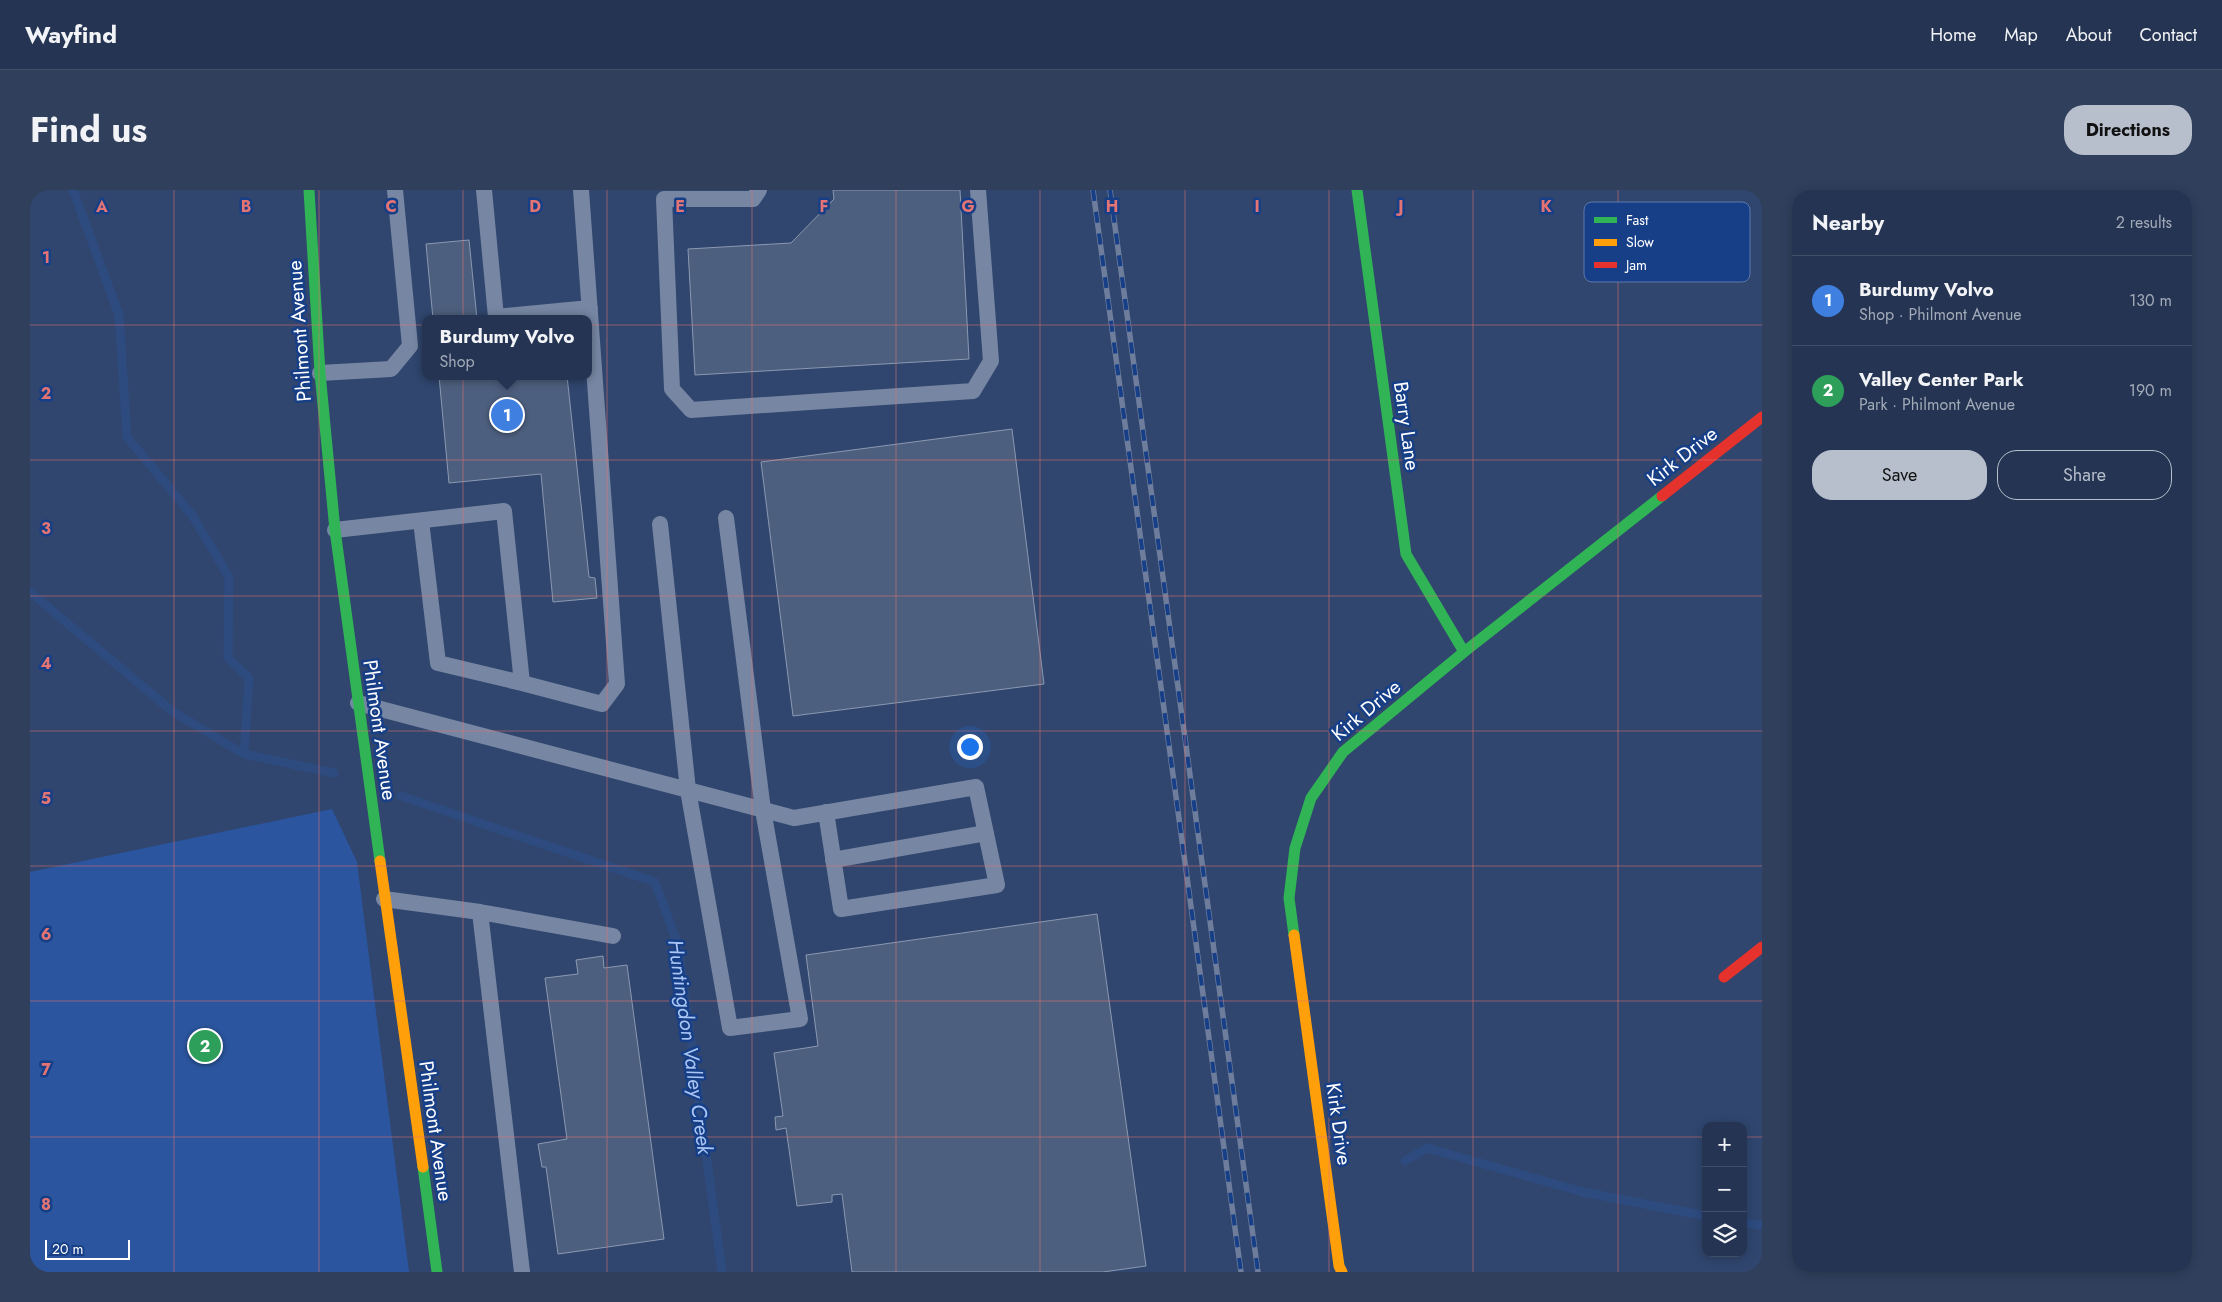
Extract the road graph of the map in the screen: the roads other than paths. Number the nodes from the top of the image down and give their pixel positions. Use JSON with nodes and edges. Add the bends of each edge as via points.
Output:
{"nodes":[{"id":1,"x":309,"y":190,"type":"edge"},
{"id":2,"x":395,"y":190,"type":"edge"},
{"id":3,"x":484,"y":190,"type":"edge"},
{"id":4,"x":581,"y":190,"type":"edge"},
{"id":5,"x":759,"y":190,"type":"edge"},
{"id":6,"x":978,"y":190,"type":"edge"},
{"id":7,"x":1357,"y":190,"type":"edge"},
{"id":8,"x":664,"y":194,"type":"edge"},
{"id":9,"x":590,"y":308,"type":"junction"},
{"id":10,"x":496,"y":315,"type":"edge"},
{"id":11,"x":517,"y":315,"type":"edge"},
{"id":12,"x":591,"y":315,"type":"edge"},
{"id":13,"x":592,"y":336,"type":"edge"},
{"id":14,"x":320,"y":373,"type":"junction"},
{"id":15,"x":1762,"y":417,"type":"edge"},
{"id":16,"x":726,"y":518,"type":"dead end"},
{"id":17,"x":421,"y":521,"type":"junction"},
{"id":18,"x":660,"y":524,"type":"dead end"},
{"id":19,"x":335,"y":530,"type":"junction"},
{"id":20,"x":1464,"y":652,"type":"junction"},
{"id":21,"x":522,"y":683,"type":"junction"},
{"id":22,"x":358,"y":703,"type":"junction"},
{"id":23,"x":688,"y":790,"type":"junction"},
{"id":24,"x":763,"y":810,"type":"junction"},
{"id":25,"x":826,"y":812,"type":"junction"},
{"id":26,"x":986,"y":833,"type":"junction"},
{"id":27,"x":833,"y":860,"type":"junction"},
{"id":28,"x":384,"y":899,"type":"junction"},
{"id":29,"x":480,"y":912,"type":"junction"},
{"id":30,"x":613,"y":936,"type":"dead end"},
{"id":31,"x":1762,"y":946,"type":"edge"},
{"id":32,"x":1724,"y":978,"type":"dead end"},
{"id":33,"x":437,"y":1272,"type":"edge"},
{"id":34,"x":522,"y":1272,"type":"edge"},
{"id":35,"x":1342,"y":1272,"type":"edge"}],
"edges":[{"from":1,"to":14,"type":"street","name":"Philmont Avenue"},
{"from":2,"to":14,"type":"lane","via":[[410,346],[391,369]]},
{"from":3,"to":10,"type":"lane"},
{"from":4,"to":9,"type":"lane"},
{"from":5,"to":8,"type":"lane","via":[[754,199]]},
{"from":6,"to":8,"type":"lane","via":[[990,361],[973,392],[691,410],[672,389]]},
{"from":7,"to":20,"type":"street","name":"Barry Lane","via":[[1406,554]]},
{"from":9,"to":11,"type":"lane"},
{"from":9,"to":12,"type":"lane"},
{"from":13,"to":21,"type":"lane","via":[[617,684],[602,704]]},
{"from":14,"to":19,"type":"street","name":"Philmont Avenue"},
{"from":15,"to":20,"type":"street","name":"Kirk Drive"},
{"from":16,"to":24,"type":"lane"},
{"from":17,"to":19,"type":"lane"},
{"from":17,"to":21,"type":"lane","via":[[438,663]]},
{"from":17,"to":21,"type":"lane","via":[[504,511]]},
{"from":18,"to":23,"type":"lane"},
{"from":19,"to":22,"type":"street","name":"Philmont Avenue"},
{"from":20,"to":35,"type":"street","name":"Kirk Drive","via":[[1343,752],[1311,798],[1295,848],[1289,898]]},
{"from":22,"to":23,"type":"lane"},
{"from":22,"to":28,"type":"street","name":"Philmont Avenue"},
{"from":23,"to":24,"type":"lane"},
{"from":23,"to":24,"type":"lane","via":[[730,1028],[800,1019]]},
{"from":24,"to":25,"type":"lane","via":[[794,818]]},
{"from":25,"to":26,"type":"lane","via":[[976,787]]},
{"from":25,"to":27,"type":"lane"},
{"from":26,"to":27,"type":"lane"},
{"from":26,"to":27,"type":"lane","via":[[997,885],[841,909]]},
{"from":28,"to":29,"type":"lane"},
{"from":28,"to":33,"type":"street","name":"Philmont Avenue"},
{"from":29,"to":30,"type":"lane"},
{"from":29,"to":34,"type":"lane"},
{"from":31,"to":32,"type":"street"}]}
